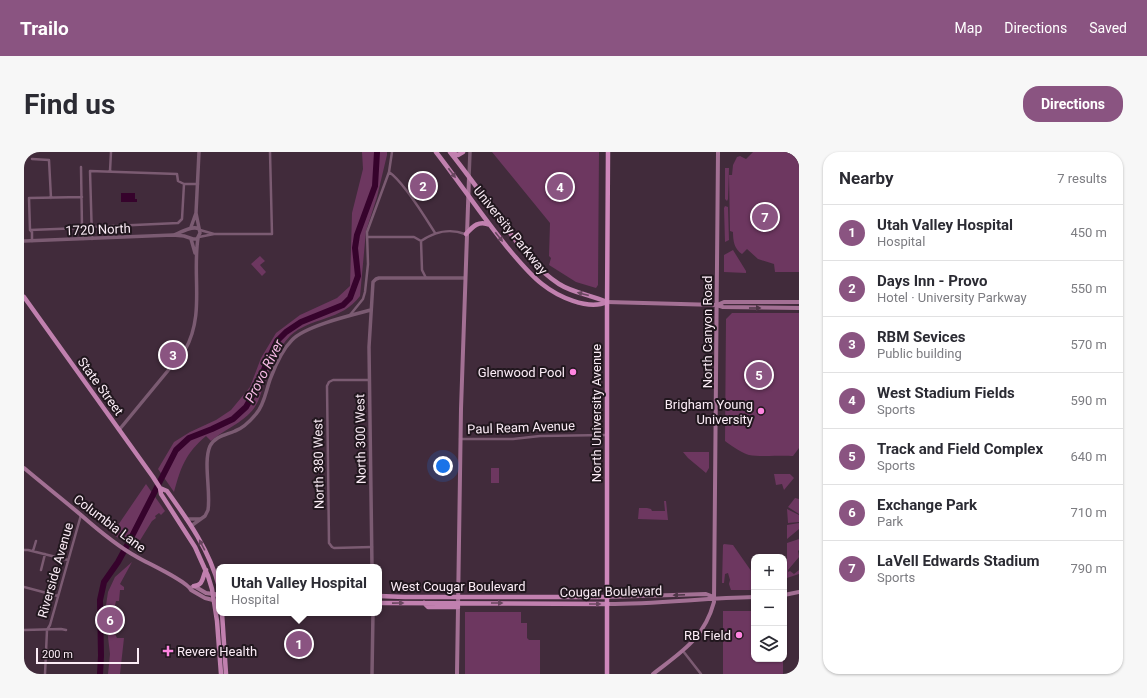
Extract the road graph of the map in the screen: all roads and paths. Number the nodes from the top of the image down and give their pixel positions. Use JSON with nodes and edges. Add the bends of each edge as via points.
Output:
{"nodes":[{"id":1,"x":111,"y":152,"type":"edge"},
{"id":2,"x":199,"y":152,"type":"edge"},
{"id":3,"x":270,"y":152,"type":"edge"},
{"id":4,"x":392,"y":152,"type":"edge"},
{"id":5,"x":436,"y":152,"type":"edge"},
{"id":6,"x":450,"y":152,"type":"edge"},
{"id":7,"x":463,"y":152,"type":"edge"},
{"id":8,"x":470,"y":152,"type":"edge"},
{"id":9,"x":608,"y":152,"type":"edge"},
{"id":10,"x":718,"y":152,"type":"edge"},
{"id":11,"x":32,"y":159,"type":"dead end"},
{"id":12,"x":81,"y":167,"type":"dead end"},
{"id":13,"x":110,"y":171,"type":"junction"},
{"id":14,"x":389,"y":172,"type":"junction"},
{"id":15,"x":469,"y":177,"type":"junction"},
{"id":16,"x":184,"y":184,"type":"junction"},
{"id":17,"x":198,"y":184,"type":"junction"},
{"id":18,"x":468,"y":195,"type":"junction"},
{"id":19,"x":82,"y":197,"type":"junction"},
{"id":20,"x":51,"y":198,"type":"junction"},
{"id":21,"x":196,"y":213,"type":"junction"},
{"id":22,"x":491,"y":226,"type":"junction"},
{"id":23,"x":91,"y":227,"type":"junction"},
{"id":24,"x":82,"y":228,"type":"junction"},
{"id":25,"x":190,"y":228,"type":"junction"},
{"id":26,"x":199,"y":229,"type":"junction"},
{"id":27,"x":30,"y":230,"type":"junction"},
{"id":28,"x":436,"y":233,"type":"junction"},
{"id":29,"x":214,"y":234,"type":"junction"},
{"id":30,"x":466,"y":234,"type":"junction"},
{"id":31,"x":173,"y":235,"type":"junction"},
{"id":32,"x":367,"y":237,"type":"junction"},
{"id":33,"x":190,"y":238,"type":"junction"},
{"id":34,"x":198,"y":238,"type":"junction"},
{"id":35,"x":92,"y":239,"type":"junction"},
{"id":36,"x":24,"y":240,"type":"edge"},
{"id":37,"x":83,"y":240,"type":"junction"},
{"id":38,"x":32,"y":241,"type":"junction"},
{"id":39,"x":421,"y":241,"type":"junction"},
{"id":40,"x":196,"y":254,"type":"junction"},
{"id":41,"x":426,"y":278,"type":"junction"},
{"id":42,"x":465,"y":278,"type":"junction"},
{"id":43,"x":24,"y":297,"type":"edge"},
{"id":44,"x":607,"y":302,"type":"junction"},
{"id":45,"x":799,"y":302,"type":"edge"},
{"id":46,"x":717,"y":305,"type":"junction"},
{"id":47,"x":799,"y":308,"type":"edge"},
{"id":48,"x":371,"y":310,"type":"junction"},
{"id":49,"x":350,"y":315,"type":"junction"},
{"id":50,"x":369,"y":380,"type":"junction"},
{"id":51,"x":119,"y":430,"type":"junction"},
{"id":52,"x":607,"y":435,"type":"junction"},
{"id":53,"x":460,"y":439,"type":"junction"},
{"id":54,"x":24,"y":468,"type":"edge"},
{"id":55,"x":160,"y":488,"type":"junction"},
{"id":56,"x":81,"y":515,"type":"junction"},
{"id":57,"x":186,"y":519,"type":"junction"},
{"id":58,"x":201,"y":519,"type":"junction"},
{"id":59,"x":181,"y":523,"type":"junction"},
{"id":60,"x":191,"y":526,"type":"junction"},
{"id":61,"x":36,"y":541,"type":"dead end"},
{"id":62,"x":372,"y":547,"type":"junction"},
{"id":63,"x":24,"y":550,"type":"edge"},
{"id":64,"x":33,"y":551,"type":"junction"},
{"id":65,"x":45,"y":554,"type":"junction"},
{"id":66,"x":68,"y":560,"type":"junction"},
{"id":67,"x":372,"y":564,"type":"edge"},
{"id":68,"x":40,"y":570,"type":"dead end"},
{"id":69,"x":206,"y":570,"type":"junction"},
{"id":70,"x":216,"y":579,"type":"edge"},
{"id":71,"x":24,"y":587,"type":"edge"},
{"id":72,"x":192,"y":587,"type":"junction"},
{"id":73,"x":799,"y":592,"type":"edge"},
{"id":74,"x":49,"y":594,"type":"junction"},
{"id":75,"x":213,"y":594,"type":"junction"},
{"id":76,"x":216,"y":594,"type":"edge"},
{"id":77,"x":787,"y":594,"type":"edge"},
{"id":78,"x":58,"y":596,"type":"junction"},
{"id":79,"x":382,"y":596,"type":"edge"},
{"id":80,"x":458,"y":597,"type":"junction"},
{"id":81,"x":608,"y":597,"type":"junction"},
{"id":82,"x":751,"y":597,"type":"edge"},
{"id":83,"x":537,"y":598,"type":"joint"},
{"id":84,"x":714,"y":598,"type":"junction"},
{"id":85,"x":216,"y":600,"type":"edge"},
{"id":86,"x":382,"y":603,"type":"edge"},
{"id":87,"x":553,"y":603,"type":"joint"},
{"id":88,"x":608,"y":604,"type":"junction"},
{"id":89,"x":458,"y":605,"type":"junction"},
{"id":90,"x":46,"y":608,"type":"dead end"},
{"id":91,"x":217,"y":616,"type":"edge"},
{"id":92,"x":222,"y":616,"type":"edge"},
{"id":93,"x":373,"y":616,"type":"edge"},
{"id":94,"x":24,"y":630,"type":"edge"},
{"id":95,"x":47,"y":630,"type":"junction"},
{"id":96,"x":66,"y":630,"type":"dead end"},
{"id":97,"x":682,"y":651,"type":"junction"},
{"id":98,"x":45,"y":674,"type":"edge"},
{"id":99,"x":221,"y":674,"type":"edge"},
{"id":100,"x":226,"y":674,"type":"edge"},
{"id":101,"x":372,"y":674,"type":"edge"},
{"id":102,"x":457,"y":674,"type":"edge"},
{"id":103,"x":607,"y":674,"type":"edge"},
{"id":104,"x":653,"y":674,"type":"edge"},
{"id":105,"x":701,"y":674,"type":"edge"}],
"edges":[{"from":1,"to":13,"type":"street"},
{"from":2,"to":17,"type":"street"},
{"from":3,"to":29,"type":"street","via":[[272,234]]},
{"from":4,"to":14,"type":"street"},
{"from":5,"to":18,"type":"main road","name":"University Parkway","one_way":true},
{"from":6,"to":7,"type":"main road","via":[[458,155]]},
{"from":6,"to":15,"type":"main road","name":"University Parkway"},
{"from":8,"to":15,"type":"street"},
{"from":9,"to":44,"type":"highway","name":"North University Avenue"},
{"from":10,"to":46,"type":"main road","name":"North Canyon Road"},
{"from":11,"to":20,"type":"street","via":[[49,160]]},
{"from":12,"to":19,"type":"street"},
{"from":13,"to":16,"type":"street","via":[[177,174],[178,181]]},
{"from":13,"to":23,"type":"street","via":[[90,171]]},
{"from":14,"to":28,"type":"street","via":[[401,184]]},
{"from":14,"to":32,"type":"street"},
{"from":15,"to":18,"type":"main road"},
{"from":44,"to":15,"type":"main road","name":"University Parkway","one_way":true,"via":[[560,285],[543,272],[524,251]]},
{"from":16,"to":17,"type":"street"},
{"from":16,"to":23,"type":"street","via":[[182,219],[178,223]]},
{"from":17,"to":21,"type":"street"},
{"from":18,"to":22,"type":"main road","name":"University Parkway"},
{"from":18,"to":30,"type":"main road"},
{"from":19,"to":20,"type":"street"},
{"from":19,"to":24,"type":"street"},
{"from":20,"to":27,"type":"street","via":[[29,198]]},
{"from":21,"to":25,"type":"street"},
{"from":21,"to":26,"type":"street"},
{"from":22,"to":30,"type":"main road","via":[[479,223]]},
{"from":22,"to":44,"type":"main road","name":"University Parkway","one_way":true,"via":[[527,270],[546,288],[581,303],[595,305]]},
{"from":23,"to":35,"type":"street"},
{"from":24,"to":27,"type":"street"},
{"from":24,"to":37,"type":"street"},
{"from":25,"to":26,"type":"street"},
{"from":25,"to":31,"type":"street","name":"1720 North"},
{"from":25,"to":33,"type":"street"},
{"from":26,"to":29,"type":"street"},
{"from":26,"to":34,"type":"street"},
{"from":27,"to":38,"type":"street"},
{"from":28,"to":30,"type":"street","via":[[459,231]]},
{"from":28,"to":39,"type":"street"},
{"from":29,"to":34,"type":"street"},
{"from":30,"to":42,"type":"main road"},
{"from":31,"to":33,"type":"street","name":"1720 North"},
{"from":31,"to":35,"type":"street","name":"1720 North"},
{"from":32,"to":39,"type":"street","via":[[414,237]]},
{"from":32,"to":49,"type":"street","via":[[365,292],[363,299]]},
{"from":33,"to":34,"type":"street"},
{"from":33,"to":40,"type":"street"},
{"from":34,"to":40,"type":"street"},
{"from":35,"to":37,"type":"street","name":"1720 North"},
{"from":36,"to":38,"type":"street","name":"1720 North"},
{"from":37,"to":38,"type":"street","name":"1720 North"},
{"from":39,"to":41,"type":"street","via":[[422,270]]},
{"from":40,"to":51,"type":"street","via":[[196,312],[192,336],[185,350]]},
{"from":41,"to":42,"type":"street"},
{"from":41,"to":48,"type":"street","name":"North 300 West","via":[[376,279],[373,285]]},
{"from":42,"to":53,"type":"main road"},
{"from":43,"to":51,"type":"main road","name":"State Street"},
{"from":44,"to":46,"type":"main road","name":"University Parkway"},
{"from":44,"to":52,"type":"highway","name":"North University Avenue"},
{"from":45,"to":46,"type":"main road","via":[[724,302]]},
{"from":46,"to":47,"type":"main road","name":"University Parkway","one_way":true},
{"from":46,"to":84,"type":"main road","name":"North Canyon Road"},
{"from":48,"to":49,"type":"street"},
{"from":48,"to":50,"type":"street","name":"North 300 West"},
{"from":49,"to":58,"type":"street","via":[[308,330],[293,339],[277,363],[256,414],[236,431],[213,442],[208,452],[209,506]]},
{"from":50,"to":62,"type":"street","name":"North 300 West"},
{"from":50,"to":62,"type":"street","name":"North 380 West","via":[[331,381],[327,388],[329,543],[332,547]]},
{"from":51,"to":55,"type":"main road","name":"State Street"},
{"from":52,"to":53,"type":"street","name":"Paul Ream Avenue"},
{"from":52,"to":81,"type":"highway","name":"North University Avenue"},
{"from":53,"to":80,"type":"main road"},
{"from":54,"to":56,"type":"main road","name":"Columbia Lane"},
{"from":55,"to":57,"type":"main road","name":"State Street","via":[[167,491]]},
{"from":55,"to":59,"type":"main road","name":"State Street","via":[[161,494]]},
{"from":56,"to":66,"type":"street","name":"Riverside Avenue"},
{"from":56,"to":72,"type":"main road","name":"Columbia Lane","via":[[135,556]]},
{"from":57,"to":58,"type":"street"},
{"from":57,"to":60,"type":"main road","name":"State Street"},
{"from":58,"to":60,"type":"street"},
{"from":59,"to":60,"type":"main road"},
{"from":59,"to":69,"type":"main road","name":"State Street"},
{"from":70,"to":60,"type":"main road","name":"State Street","one_way":true,"via":[[206,551]]},
{"from":61,"to":64,"type":"street"},
{"from":62,"to":67,"type":"street","name":"North 300 West"},
{"from":63,"to":64,"type":"street"},
{"from":64,"to":65,"type":"street"},
{"from":65,"to":66,"type":"street"},
{"from":65,"to":68,"type":"street"},
{"from":66,"to":78,"type":"street","name":"Riverside Avenue"},
{"from":69,"to":72,"type":"main road","via":[[202,582]]},
{"from":69,"to":75,"type":"main road","name":"State Street"},
{"from":71,"to":74,"type":"street"},
{"from":72,"to":75,"type":"main road","name":"Columbia Lane"},
{"from":72,"to":85,"type":"main road","name":"Columbia Lane","via":[[191,590],[204,598]]},
{"from":73,"to":77,"type":"main road"},
{"from":74,"to":78,"type":"street"},
{"from":74,"to":90,"type":"street"},
{"from":75,"to":76,"type":"main road"},
{"from":75,"to":85,"type":"main road","name":"State Street"},
{"from":78,"to":95,"type":"street","name":"Riverside Avenue"},
{"from":79,"to":80,"type":"main road","name":"West Cougar Boulevard"},
{"from":80,"to":83,"type":"main road","name":"West Cougar Boulevard"},
{"from":80,"to":89,"type":"main road"},
{"from":81,"to":83,"type":"main road","name":"Cougar Boulevard"},
{"from":84,"to":81,"type":"main road","name":"Cougar Boulevard","one_way":true,"via":[[706,594]]},
{"from":81,"to":88,"type":"highway","name":"North University Avenue"},
{"from":82,"to":84,"type":"main road"},
{"from":84,"to":88,"type":"main road","name":"Cougar Boulevard"},
{"from":84,"to":97,"type":"main road","name":"North Canyon Road","via":[[702,630],[692,644]]},
{"from":86,"to":89,"type":"main road","name":"West Cougar Boulevard","one_way":true},
{"from":87,"to":88,"type":"main road","name":"Cougar Boulevard","one_way":true},
{"from":89,"to":87,"type":"main road","name":"West Cougar Boulevard","one_way":true},
{"from":88,"to":103,"type":"highway","name":"North University Avenue"},
{"from":89,"to":102,"type":"main road"},
{"from":91,"to":99,"type":"main road","name":"State Street"},
{"from":92,"to":100,"type":"main road"},
{"from":93,"to":101,"type":"street"},
{"from":94,"to":95,"type":"street"},
{"from":95,"to":96,"type":"street"},
{"from":95,"to":98,"type":"street","name":"Riverside Avenue"},
{"from":97,"to":104,"type":"main road","name":"North Canyon Road"},
{"from":97,"to":105,"type":"street"}]}
